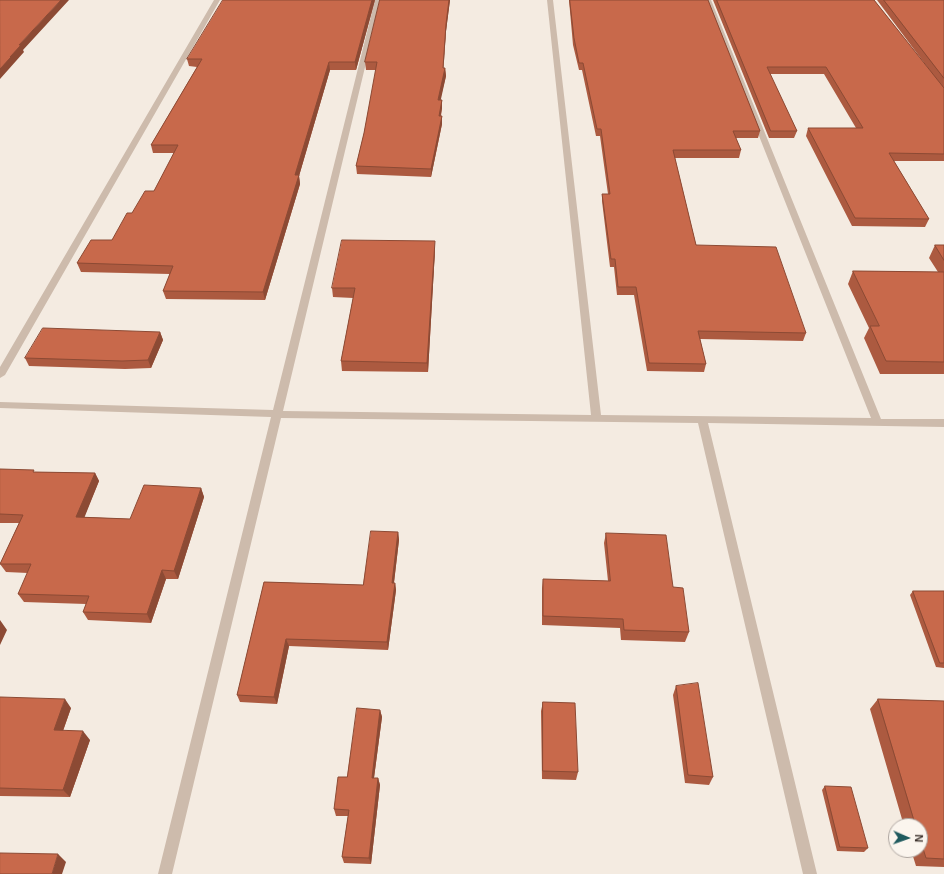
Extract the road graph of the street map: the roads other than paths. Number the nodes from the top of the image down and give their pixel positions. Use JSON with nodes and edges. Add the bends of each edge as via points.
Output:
{"nodes":[{"id":1,"x":217,"y":0,"type":"edge"},
{"id":2,"x":378,"y":0,"type":"edge"},
{"id":3,"x":550,"y":0,"type":"edge"},
{"id":4,"x":708,"y":0,"type":"edge"},
{"id":5,"x":0,"y":375,"type":"edge"},
{"id":6,"x":0,"y":405,"type":"edge"},
{"id":7,"x":277,"y":414,"type":"junction"},
{"id":8,"x":596,"y":418,"type":"junction"},
{"id":9,"x":702,"y":420,"type":"junction"},
{"id":10,"x":877,"y":422,"type":"junction"},
{"id":11,"x":944,"y":423,"type":"edge"},
{"id":12,"x":165,"y":874,"type":"edge"},
{"id":13,"x":810,"y":874,"type":"edge"}],
"edges":[{"from":1,"to":5,"type":"street"},
{"from":2,"to":7,"type":"street"},
{"from":3,"to":8,"type":"street"},
{"from":4,"to":10,"type":"street"},
{"from":6,"to":7,"type":"street"},
{"from":7,"to":8,"type":"street"},
{"from":7,"to":12,"type":"street"},
{"from":8,"to":9,"type":"street"},
{"from":9,"to":10,"type":"street"},
{"from":9,"to":13,"type":"street"},
{"from":10,"to":11,"type":"street"}]}
